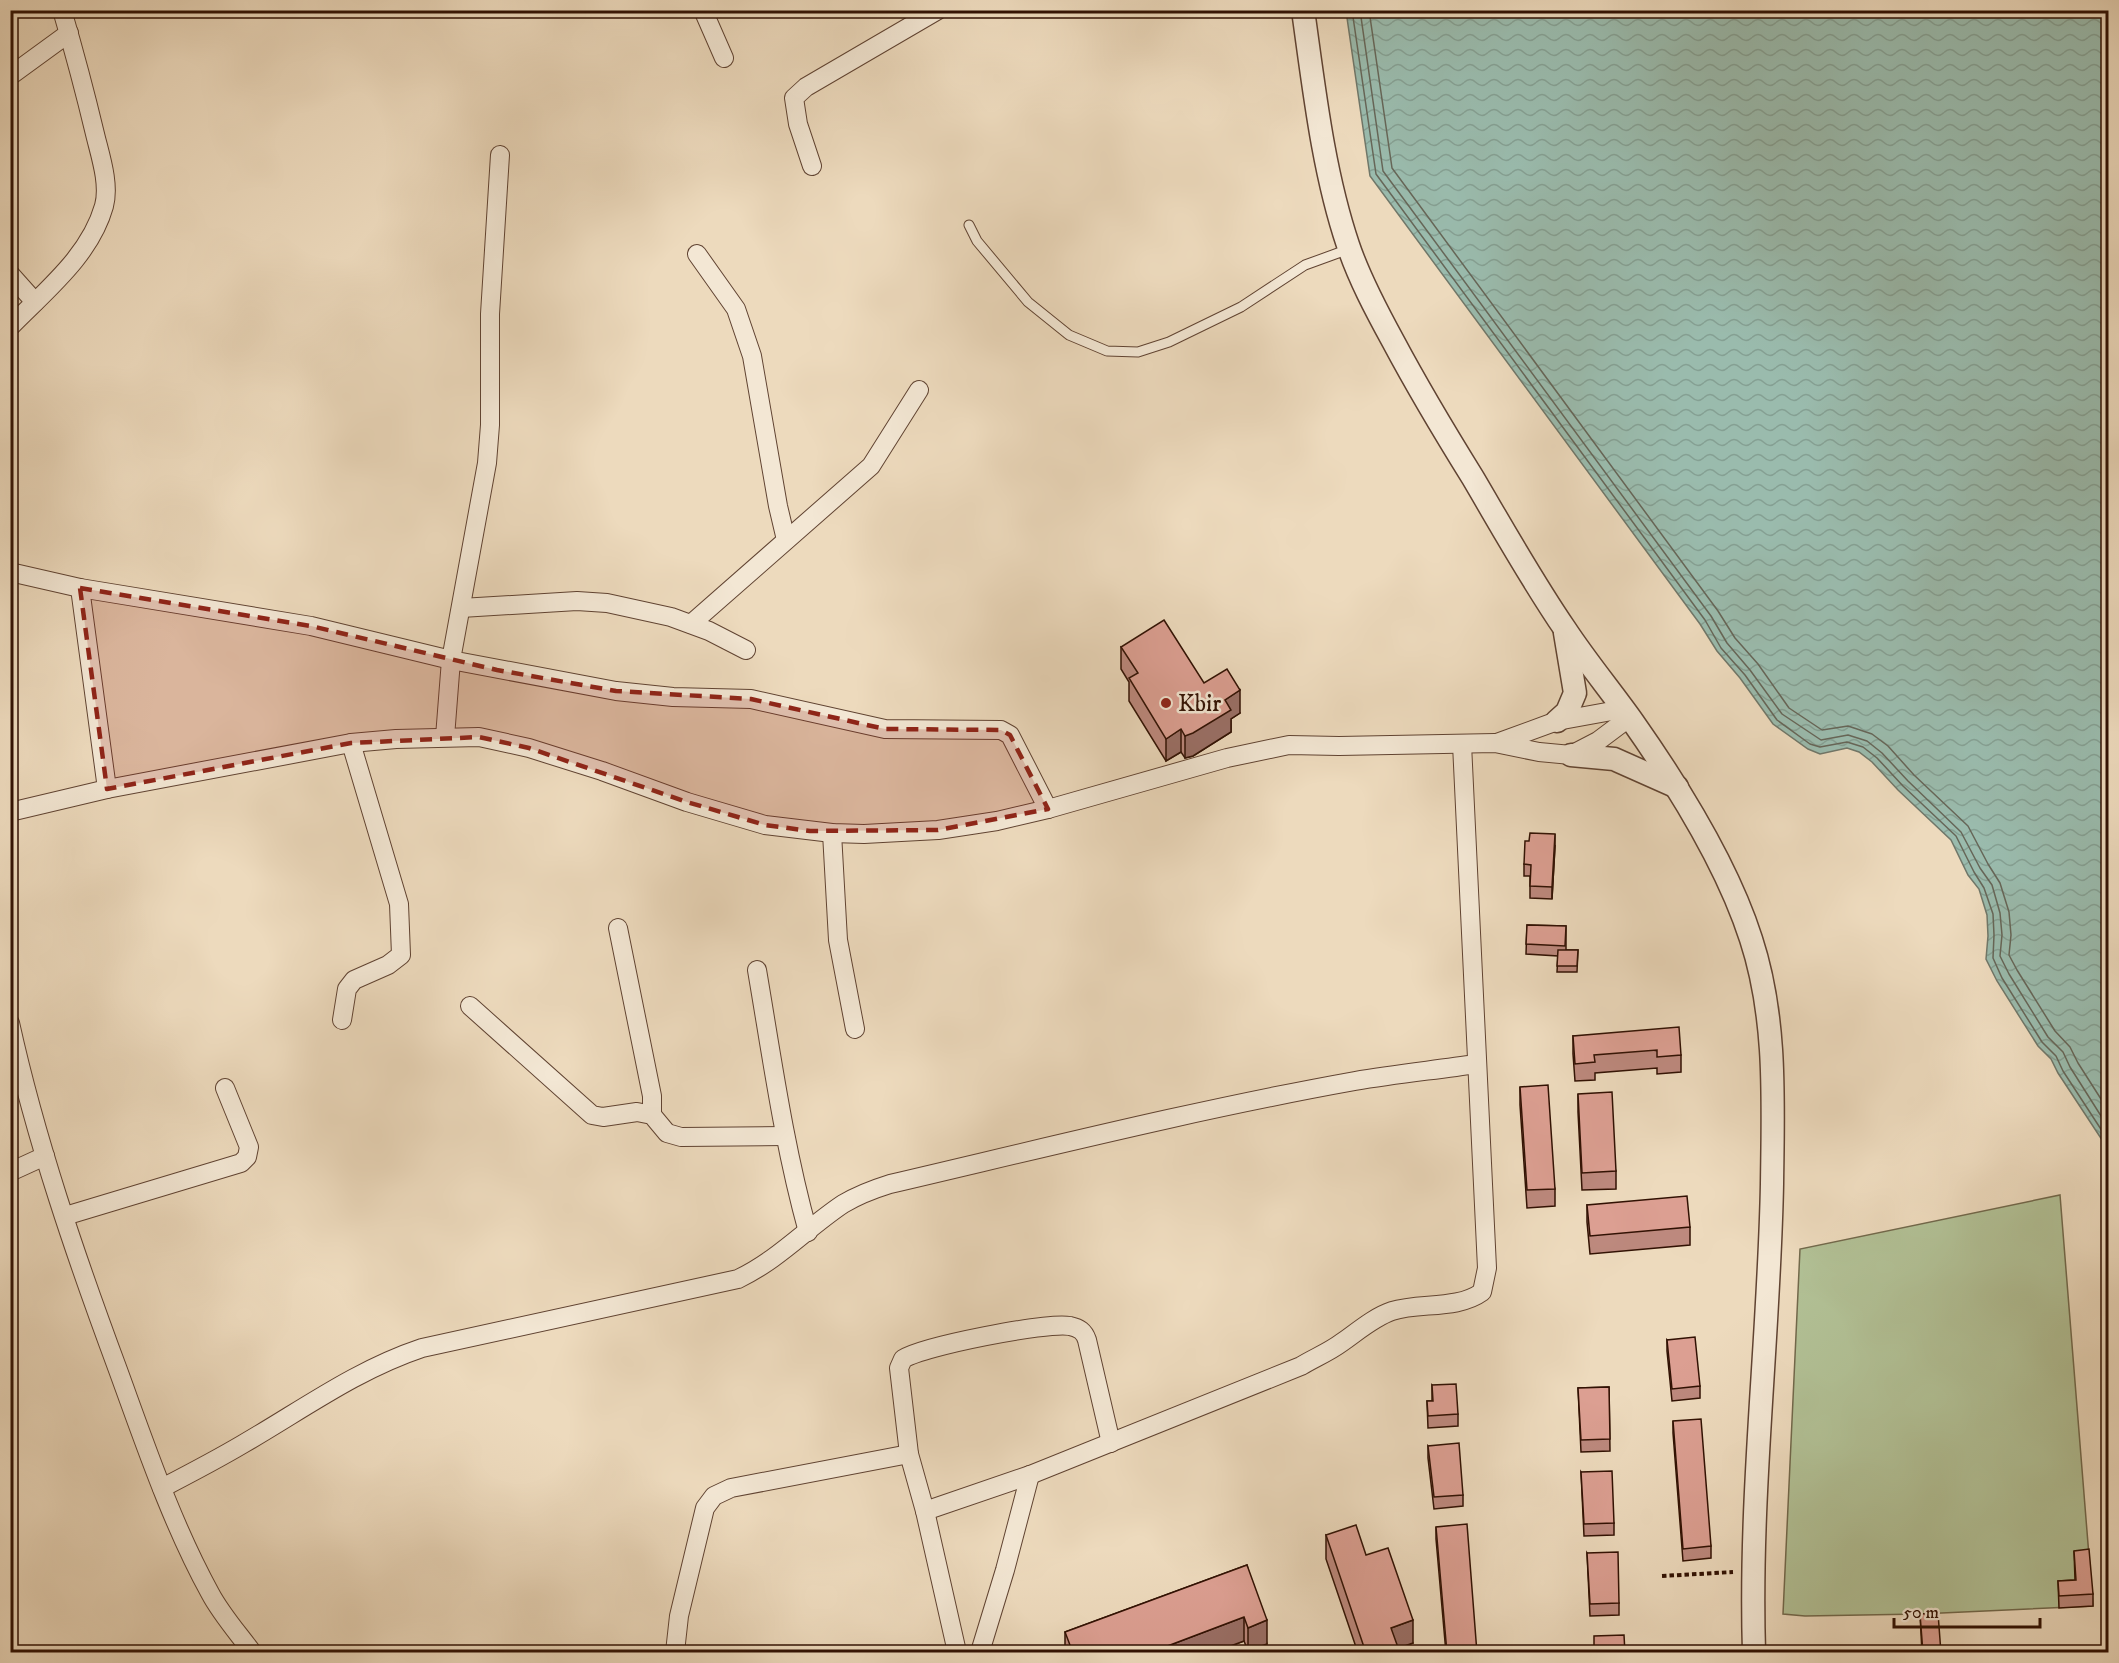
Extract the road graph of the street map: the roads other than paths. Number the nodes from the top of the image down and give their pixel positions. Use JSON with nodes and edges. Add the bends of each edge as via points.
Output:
{"nodes":[{"id":1,"x":62,"y":10,"type":"edge"},
{"id":2,"x":703,"y":10,"type":"edge"},
{"id":3,"x":938,"y":10,"type":"edge"},
{"id":4,"x":1303,"y":10,"type":"edge"},
{"id":5,"x":69,"y":33,"type":"junction"},
{"id":6,"x":724,"y":58,"type":"dead end"},
{"id":7,"x":10,"y":76,"type":"edge"},
{"id":8,"x":500,"y":155,"type":"dead end"},
{"id":9,"x":812,"y":165,"type":"dead end"},
{"id":10,"x":969,"y":225,"type":"dead end"},
{"id":11,"x":1349,"y":249,"type":"junction"},
{"id":12,"x":697,"y":254,"type":"dead end"},
{"id":13,"x":10,"y":274,"type":"edge"},
{"id":14,"x":34,"y":302,"type":"junction"},
{"id":15,"x":10,"y":327,"type":"edge"},
{"id":16,"x":919,"y":390,"type":"dead end"},
{"id":17,"x":786,"y":540,"type":"junction"},
{"id":18,"x":10,"y":572,"type":"edge"},
{"id":19,"x":80,"y":588,"type":"junction"},
{"id":20,"x":460,"y":608,"type":"junction"},
{"id":21,"x":691,"y":624,"type":"junction"},
{"id":22,"x":1564,"y":628,"type":"junction"},
{"id":23,"x":746,"y":650,"type":"dead end"},
{"id":24,"x":451,"y":660,"type":"junction"},
{"id":25,"x":1626,"y":713,"type":"junction"},
{"id":26,"x":1557,"y":722,"type":"junction"},
{"id":27,"x":445,"y":737,"type":"junction"},
{"id":28,"x":351,"y":743,"type":"junction"},
{"id":29,"x":1462,"y":744,"type":"junction"},
{"id":30,"x":1495,"y":744,"type":"junction"},
{"id":31,"x":1571,"y":754,"type":"junction"},
{"id":32,"x":1677,"y":787,"type":"junction"},
{"id":33,"x":107,"y":789,"type":"junction"},
{"id":34,"x":1048,"y":809,"type":"junction"},
{"id":35,"x":10,"y":812,"type":"edge"},
{"id":36,"x":832,"y":833,"type":"junction"},
{"id":37,"x":618,"y":928,"type":"dead end"},
{"id":38,"x":758,"y":970,"type":"dead end"},
{"id":39,"x":470,"y":1006,"type":"dead end"},
{"id":40,"x":342,"y":1020,"type":"dead end"},
{"id":41,"x":10,"y":1023,"type":"edge"},
{"id":42,"x":855,"y":1029,"type":"dead end"},
{"id":43,"x":1476,"y":1064,"type":"junction"},
{"id":44,"x":225,"y":1088,"type":"dead end"},
{"id":45,"x":652,"y":1114,"type":"junction"},
{"id":46,"x":785,"y":1136,"type":"junction"},
{"id":47,"x":45,"y":1156,"type":"junction"},
{"id":48,"x":10,"y":1172,"type":"edge"},
{"id":49,"x":65,"y":1216,"type":"junction"},
{"id":50,"x":808,"y":1232,"type":"junction"},
{"id":51,"x":1111,"y":1443,"type":"junction"},
{"id":52,"x":909,"y":1454,"type":"junction"},
{"id":53,"x":1030,"y":1475,"type":"junction"},
{"id":54,"x":162,"y":1488,"type":"junction"},
{"id":55,"x":925,"y":1511,"type":"junction"},
{"id":56,"x":252,"y":1653,"type":"edge"},
{"id":57,"x":675,"y":1653,"type":"edge"},
{"id":58,"x":957,"y":1653,"type":"edge"},
{"id":59,"x":980,"y":1653,"type":"edge"},
{"id":60,"x":1754,"y":1653,"type":"edge"}],
"edges":[{"from":1,"to":5,"type":"street"},
{"from":2,"to":6,"type":"street"},
{"from":3,"to":9,"type":"street","via":[[806,87],[794,98]]},
{"from":4,"to":11,"type":"street","via":[[1316,101]]},
{"from":5,"to":7,"type":"street"},
{"from":5,"to":14,"type":"street","via":[[100,159],[105,204],[85,247]]},
{"from":8,"to":20,"type":"street","via":[[489,314],[488,463]]},
{"from":10,"to":11,"type":"lane","via":[[976,241],[1028,302],[1069,335],[1107,351],[1138,352],[1169,342],[1241,307],[1305,265]]},
{"from":11,"to":22,"type":"street","via":[[1372,303],[1429,407]]},
{"from":12,"to":17,"type":"street","via":[[736,309],[752,357]]},
{"from":13,"to":14,"type":"street"},
{"from":14,"to":15,"type":"street"},
{"from":16,"to":17,"type":"street","via":[[871,466]]},
{"from":17,"to":21,"type":"street"},
{"from":18,"to":19,"type":"street"},
{"from":19,"to":24,"type":"street","via":[[311,626]]},
{"from":19,"to":33,"type":"street"},
{"from":20,"to":21,"type":"street","via":[[577,601],[607,603]]},
{"from":20,"to":24,"type":"street"},
{"from":21,"to":23,"type":"street"},
{"from":22,"to":25,"type":"street"},
{"from":22,"to":26,"type":"street","via":[[1575,693],[1567,712]]},
{"from":24,"to":27,"type":"street"},
{"from":24,"to":34,"type":"street","via":[[616,691],[751,699],[885,729],[1001,730],[1010,735]]},
{"from":25,"to":26,"type":"street"},
{"from":25,"to":31,"type":"street","via":[[1598,741]]},
{"from":25,"to":32,"type":"street"},
{"from":26,"to":30,"type":"street"},
{"from":27,"to":28,"type":"street"},
{"from":27,"to":36,"type":"street","via":[[479,737],[529,748],[765,825]]},
{"from":28,"to":33,"type":"street"},
{"from":28,"to":40,"type":"street","via":[[399,904],[400,955],[388,965],[354,980],[347,989]]},
{"from":29,"to":30,"type":"street"},
{"from":29,"to":34,"type":"street","via":[[1281,747],[1227,758]]},
{"from":29,"to":43,"type":"street"},
{"from":30,"to":31,"type":"street"},
{"from":31,"to":32,"type":"street","via":[[1614,759]]},
{"from":32,"to":60,"type":"street","via":[[1742,913],[1764,982],[1768,1011],[1773,1130],[1771,1244],[1753,1571]]},
{"from":33,"to":35,"type":"street"},
{"from":34,"to":36,"type":"street","via":[[938,830]]},
{"from":36,"to":42,"type":"street","via":[[838,940]]},
{"from":37,"to":45,"type":"street","via":[[648,1074]]},
{"from":38,"to":46,"type":"street"},
{"from":39,"to":45,"type":"street","via":[[592,1115],[603,1118],[637,1112]]},
{"from":41,"to":47,"type":"street"},
{"from":43,"to":50,"type":"street","via":[[1280,1096],[890,1184],[843,1204]]},
{"from":43,"to":51,"type":"street","via":[[1487,1268],[1482,1292],[1462,1301],[1390,1311],[1301,1366]]},
{"from":44,"to":49,"type":"street","via":[[249,1147],[241,1163]]},
{"from":45,"to":46,"type":"street","via":[[667,1133],[681,1137]]},
{"from":46,"to":50,"type":"street"},
{"from":47,"to":48,"type":"street"},
{"from":47,"to":49,"type":"street"},
{"from":49,"to":54,"type":"street","via":[[96,1312]]},
{"from":50,"to":54,"type":"street","via":[[761,1269],[738,1279],[400,1355],[355,1376]]},
{"from":51,"to":52,"type":"street","via":[[1084,1332],[1053,1325],[962,1341],[903,1359],[899,1368]]},
{"from":51,"to":53,"type":"street"},
{"from":52,"to":55,"type":"street"},
{"from":52,"to":57,"type":"street","via":[[731,1488],[714,1497],[705,1508],[679,1616]]},
{"from":53,"to":55,"type":"street"},
{"from":53,"to":59,"type":"street"},
{"from":54,"to":56,"type":"street","via":[[210,1594]]},
{"from":55,"to":58,"type":"street"}]}
